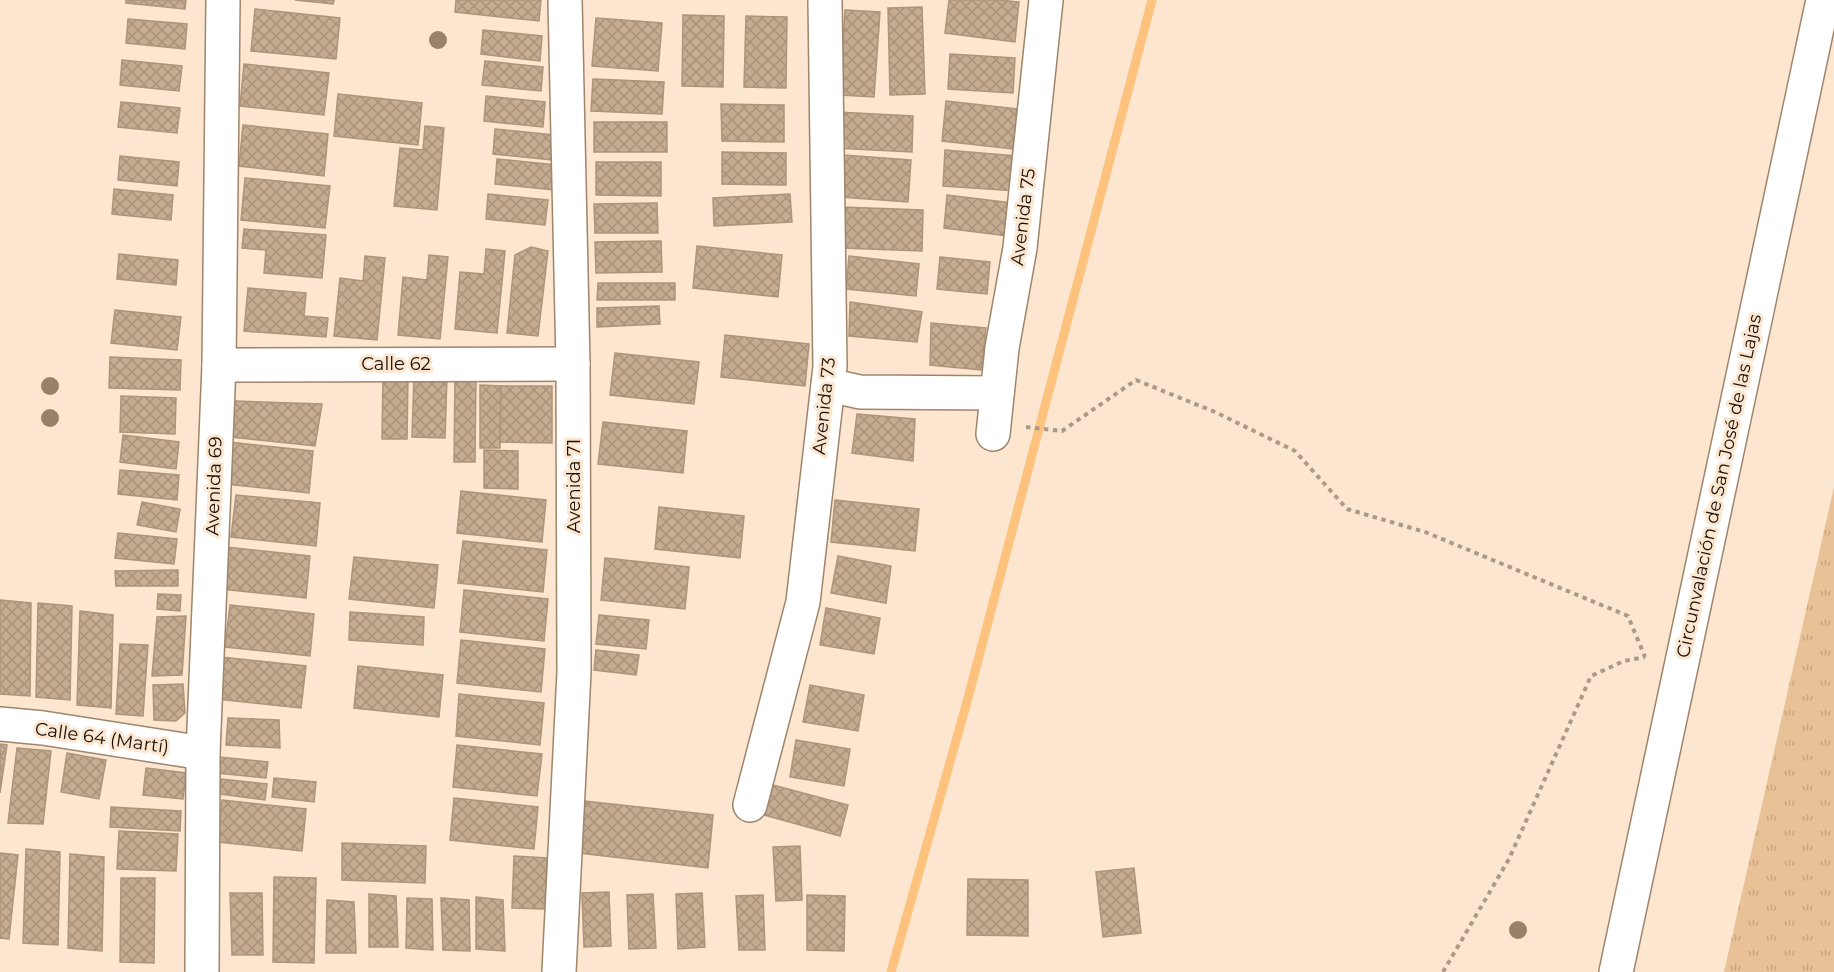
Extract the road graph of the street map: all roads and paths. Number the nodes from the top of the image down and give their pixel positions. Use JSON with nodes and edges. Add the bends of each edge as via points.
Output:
{"nodes":[{"id":1,"x":223,"y":0,"type":"edge"},
{"id":2,"x":565,"y":0,"type":"edge"},
{"id":3,"x":825,"y":0,"type":"edge"},
{"id":4,"x":1046,"y":0,"type":"edge"},
{"id":5,"x":1823,"y":0,"type":"edge"},
{"id":6,"x":573,"y":364,"type":"junction"},
{"id":7,"x":219,"y":365,"type":"junction"},
{"id":8,"x":828,"y":385,"type":"junction"},
{"id":9,"x":998,"y":393,"type":"junction"},
{"id":10,"x":993,"y":434,"type":"dead end"},
{"id":11,"x":1684,"y":650,"type":"junction"},
{"id":12,"x":1645,"y":657,"type":"junction"},
{"id":13,"x":0,"y":724,"type":"edge"},
{"id":14,"x":203,"y":753,"type":"junction"},
{"id":15,"x":750,"y":805,"type":"dead end"},
{"id":16,"x":202,"y":972,"type":"edge"},
{"id":17,"x":559,"y":972,"type":"edge"},
{"id":18,"x":1443,"y":972,"type":"edge"},
{"id":19,"x":1616,"y":972,"type":"edge"}],
"edges":[{"from":1,"to":7,"type":"street","name":"Avenida 69"},
{"from":2,"to":6,"type":"street","name":"Avenida 71"},
{"from":3,"to":8,"type":"street","name":"Avenida 73"},
{"from":4,"to":9,"type":"street","name":"Avenida 75","via":[[1020,248]]},
{"from":5,"to":11,"type":"street","name":"Circunvalación de San José de las Lajas"},
{"from":6,"to":7,"type":"street","name":"Calle 62"},
{"from":6,"to":17,"type":"street","name":"Avenida 71","via":[[574,672]]},
{"from":7,"to":14,"type":"street","name":"Avenida 69"},
{"from":8,"to":9,"type":"street","via":[[860,392]]},
{"from":8,"to":15,"type":"street","name":"Avenida 73","via":[[803,602]]},
{"from":9,"to":10,"type":"street","name":"Avenida 75"},
{"from":9,"to":12,"type":"path","via":[[1014,426],[1062,431],[1136,380],[1215,412],[1295,451],[1347,508],[1425,532],[1628,616]]},
{"from":11,"to":12,"type":"path"},
{"from":11,"to":19,"type":"street","name":"Circunvalación de San José de las Lajas"},
{"from":12,"to":18,"type":"path","via":[[1624,661],[1591,676],[1509,859]]},
{"from":13,"to":14,"type":"street","name":"Calle 64 (Martí)"},
{"from":14,"to":16,"type":"street","name":"Avenida 69"}]}
